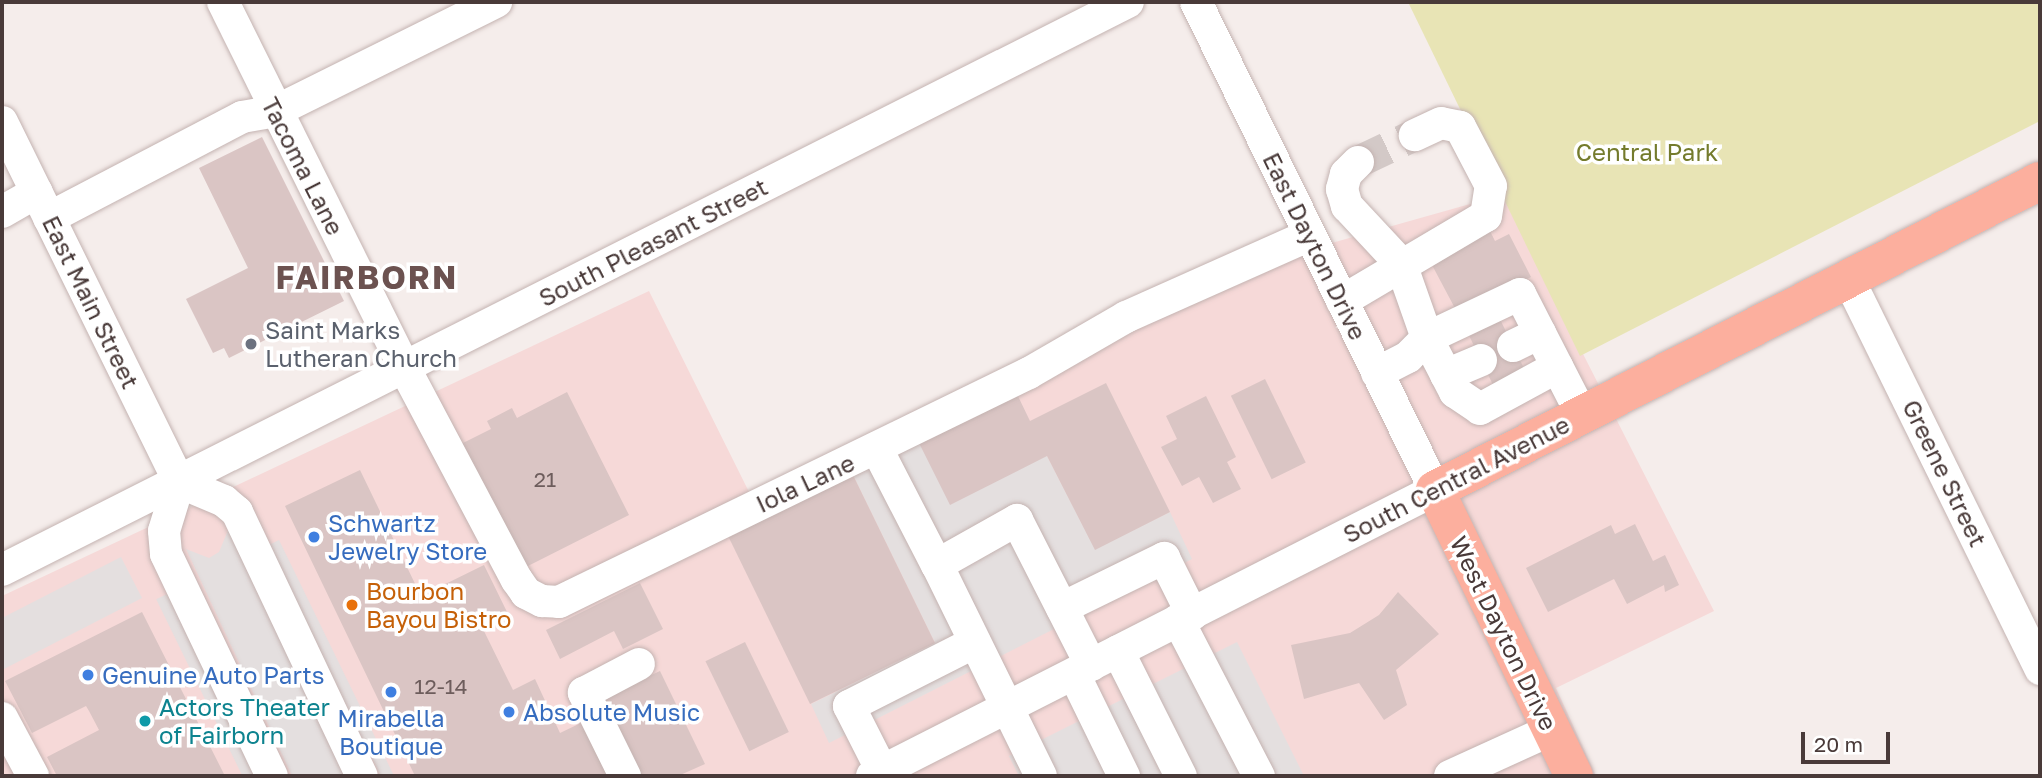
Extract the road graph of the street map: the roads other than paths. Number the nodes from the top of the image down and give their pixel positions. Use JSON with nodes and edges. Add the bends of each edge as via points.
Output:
{"nodes":[{"id":1,"x":223,"y":2,"type":"edge"},
{"id":2,"x":496,"y":2,"type":"edge"},
{"id":3,"x":1128,"y":2,"type":"edge"},
{"id":4,"x":1196,"y":2,"type":"edge"},
{"id":5,"x":276,"y":111,"type":"junction"},
{"id":6,"x":2,"y":122,"type":"edge"},
{"id":7,"x":1415,"y":135,"type":"tunnel mouth"},
{"id":8,"x":1358,"y":162,"type":"tunnel mouth"},
{"id":9,"x":2040,"y":181,"type":"edge"},
{"id":10,"x":2,"y":199,"type":"edge"},
{"id":11,"x":43,"y":205,"type":"junction"},
{"id":12,"x":2,"y":212,"type":"edge"},
{"id":13,"x":1310,"y":235,"type":"junction"},
{"id":14,"x":1401,"y":264,"type":"junction"},
{"id":15,"x":1848,"y":278,"type":"junction"},
{"id":16,"x":1342,"y":301,"type":"junction"},
{"id":17,"x":1427,"y":338,"type":"junction"},
{"id":18,"x":1481,"y":360,"type":"dead end"},
{"id":19,"x":404,"y":367,"type":"junction"},
{"id":20,"x":1557,"y":367,"type":"junction"},
{"id":21,"x":1377,"y":373,"type":"junction"},
{"id":22,"x":1446,"y":375,"type":"junction"},
{"id":23,"x":1582,"y":415,"type":"junction"},
{"id":24,"x":877,"y":449,"type":"junction"},
{"id":25,"x":179,"y":482,"type":"junction"},
{"id":26,"x":1435,"y":490,"type":"junction"},
{"id":27,"x":937,"y":565,"type":"junction"},
{"id":28,"x":2,"y":570,"type":"edge"},
{"id":29,"x":1062,"y":608,"type":"junction"},
{"id":30,"x":1185,"y":617,"type":"junction"},
{"id":31,"x":975,"y":642,"type":"junction"},
{"id":32,"x":1094,"y":663,"type":"junction"},
{"id":33,"x":639,"y":664,"type":"dead end"},
{"id":34,"x":2040,"y":669,"type":"edge"},
{"id":35,"x":1007,"y":708,"type":"junction"},
{"id":36,"x":2,"y":718,"type":"edge"},
{"id":37,"x":1551,"y":730,"type":"junction"},
{"id":38,"x":877,"y":774,"type":"edge"},
{"id":39,"x":33,"y":776,"type":"edge"},
{"id":40,"x":272,"y":776,"type":"edge"},
{"id":41,"x":362,"y":776,"type":"edge"},
{"id":42,"x":625,"y":776,"type":"edge"},
{"id":43,"x":1041,"y":776,"type":"edge"},
{"id":44,"x":1124,"y":776,"type":"edge"},
{"id":45,"x":1181,"y":776,"type":"edge"},
{"id":46,"x":1259,"y":776,"type":"edge"},
{"id":47,"x":1450,"y":776,"type":"edge"},
{"id":48,"x":1574,"y":776,"type":"edge"}],
"edges":[{"from":1,"to":5,"type":"street","name":"Tacoma Lane"},
{"from":2,"to":5,"type":"street"},
{"from":3,"to":19,"type":"street","name":"South Pleasant Street"},
{"from":4,"to":13,"type":"street","name":"East Dayton Drive"},
{"from":5,"to":11,"type":"street","via":[[242,117]]},
{"from":5,"to":19,"type":"street","name":"Tacoma Lane"},
{"from":6,"to":11,"type":"street","name":"East Main Street"},
{"from":7,"to":14,"type":"street","via":[[1441,123],[1460,127],[1490,186],[1486,216]]},
{"from":8,"to":14,"type":"street","via":[[1344,181],[1347,206]]},
{"from":9,"to":15,"type":"main road","name":"South Central Avenue"},
{"from":10,"to":11,"type":"street"},
{"from":11,"to":12,"type":"street"},
{"from":11,"to":25,"type":"street","name":"East Main Street"},
{"from":13,"to":16,"type":"street","name":"East Dayton Drive"},
{"from":13,"to":24,"type":"street","name":"Iola Lane","via":[[1126,317],[1029,373]]},
{"from":14,"to":16,"type":"street"},
{"from":14,"to":17,"type":"street"},
{"from":15,"to":23,"type":"main road","name":"South Central Avenue"},
{"from":15,"to":34,"type":"street","name":"Greene Street"},
{"from":16,"to":21,"type":"street","name":"East Dayton Drive"},
{"from":17,"to":20,"type":"street","via":[[1520,294],[1526,339]]},
{"from":17,"to":21,"type":"street","via":[[1408,357]]},
{"from":17,"to":22,"type":"street"},
{"from":18,"to":22,"type":"street"},
{"from":19,"to":24,"type":"street","name":"Iola Lane","via":[[517,580],[526,593],[542,601],[559,601]]},
{"from":19,"to":25,"type":"street","name":"South Pleasant Street"},
{"from":20,"to":22,"type":"street","via":[[1480,409],[1455,392]]},
{"from":20,"to":23,"type":"street"},
{"from":21,"to":26,"type":"street","name":"East Dayton Drive"},
{"from":23,"to":26,"type":"main road","name":"South Central Avenue"},
{"from":24,"to":27,"type":"street"},
{"from":25,"to":28,"type":"street","name":"South Pleasant Street"},
{"from":25,"to":40,"type":"street","via":[[164,531],[166,554]]},
{"from":25,"to":41,"type":"street","via":[[224,501],[237,512]]},
{"from":26,"to":30,"type":"street","name":"South Central Avenue"},
{"from":26,"to":37,"type":"main road","name":"West Dayton Drive"},
{"from":27,"to":29,"type":"street","via":[[1017,520]]},
{"from":27,"to":31,"type":"street"},
{"from":29,"to":30,"type":"street","via":[[1164,558]]},
{"from":29,"to":32,"type":"street"},
{"from":30,"to":32,"type":"street","name":"South Central Avenue"},
{"from":30,"to":46,"type":"street"},
{"from":31,"to":35,"type":"street"},
{"from":31,"to":38,"type":"street","via":[[849,706]]},
{"from":32,"to":35,"type":"street","name":"South Central Avenue"},
{"from":32,"to":44,"type":"street"},
{"from":32,"to":45,"type":"street"},
{"from":33,"to":42,"type":"street","via":[[584,693]]},
{"from":35,"to":38,"type":"street","name":"South Central Avenue"},
{"from":35,"to":43,"type":"street"},
{"from":36,"to":39,"type":"street"},
{"from":37,"to":47,"type":"street"},
{"from":37,"to":48,"type":"main road","name":"West Dayton Drive"}]}
